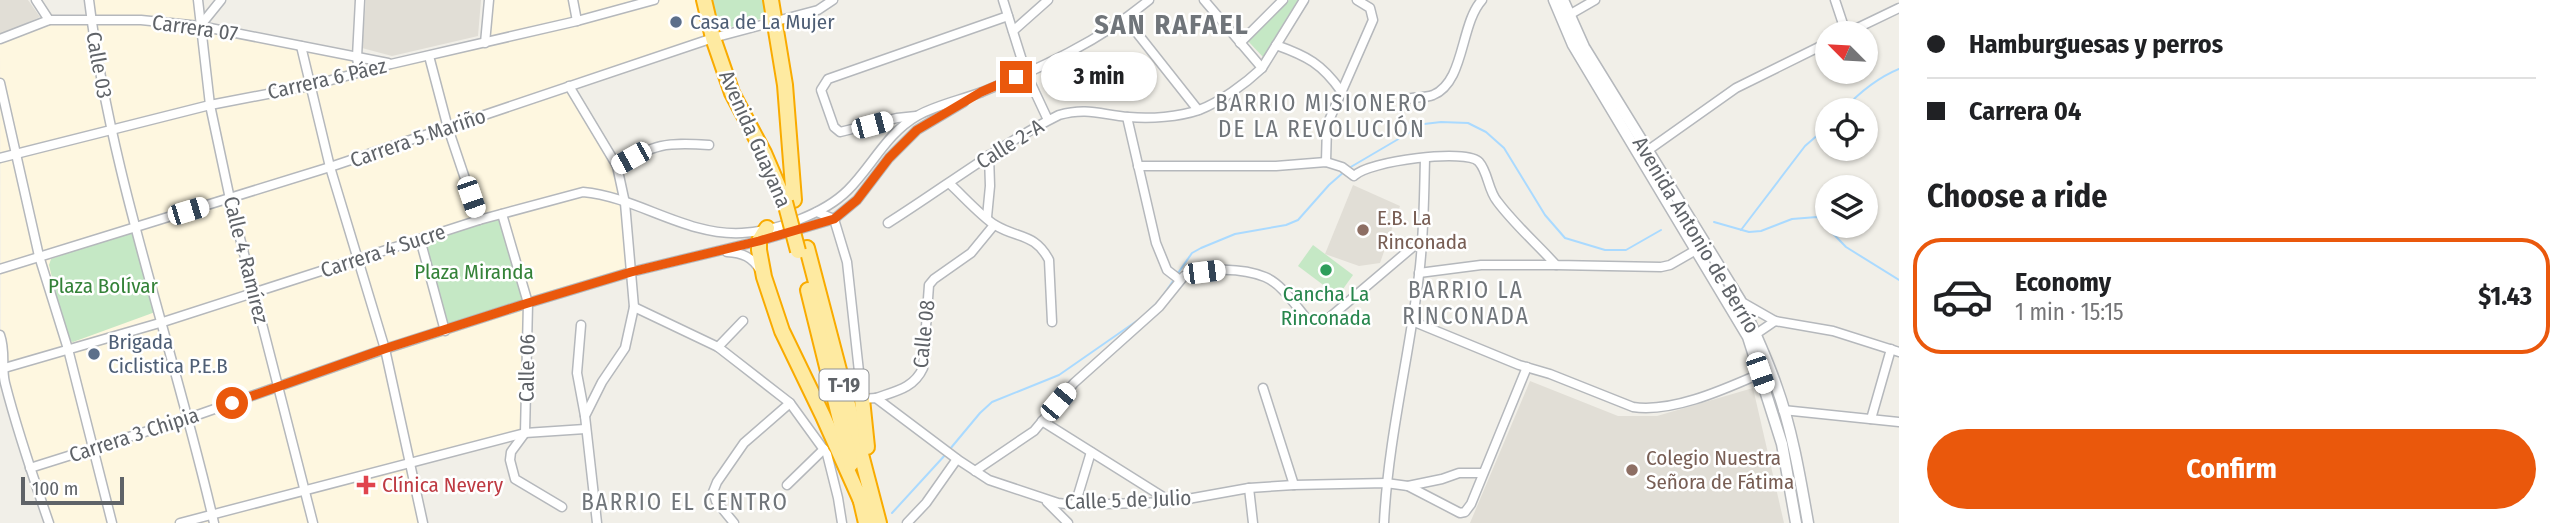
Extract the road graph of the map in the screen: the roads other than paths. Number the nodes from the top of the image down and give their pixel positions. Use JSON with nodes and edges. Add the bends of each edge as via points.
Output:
{"nodes":[{"id":1,"x":36,"y":0,"type":"edge"},
{"id":2,"x":89,"y":0,"type":"edge"},
{"id":3,"x":198,"y":0,"type":"edge"},
{"id":4,"x":221,"y":0,"type":"edge"},
{"id":5,"x":360,"y":0,"type":"edge"},
{"id":6,"x":489,"y":0,"type":"edge"},
{"id":7,"x":573,"y":0,"type":"edge"},
{"id":8,"x":654,"y":0,"type":"edge"},
{"id":9,"x":705,"y":0,"type":"edge"},
{"id":10,"x":771,"y":0,"type":"edge"},
{"id":11,"x":832,"y":0,"type":"edge"},
{"id":12,"x":1003,"y":0,"type":"edge"},
{"id":13,"x":1048,"y":0,"type":"edge"},
{"id":14,"x":1149,"y":0,"type":"edge"},
{"id":15,"x":1205,"y":0,"type":"edge"},
{"id":16,"x":1283,"y":0,"type":"edge"},
{"id":17,"x":1304,"y":0,"type":"edge"},
{"id":18,"x":1482,"y":0,"type":"edge"},
{"id":19,"x":1553,"y":0,"type":"edge"},
{"id":20,"x":1563,"y":0,"type":"edge"},
{"id":21,"x":1594,"y":0,"type":"edge"},
{"id":22,"x":1835,"y":0,"type":"edge"},
{"id":23,"x":1362,"y":1,"type":"edge"},
{"id":24,"x":1899,"y":8,"type":"edge"},
{"id":25,"x":1569,"y":15,"type":"junction"},
{"id":26,"x":1008,"y":16,"type":"junction"},
{"id":27,"x":91,"y":19,"type":"junction"},
{"id":28,"x":1126,"y":19,"type":"junction"},
{"id":29,"x":49,"y":20,"type":"junction"},
{"id":30,"x":774,"y":20,"type":"junction"},
{"id":31,"x":577,"y":21,"type":"junction"},
{"id":32,"x":1843,"y":21,"type":"edge"},
{"id":33,"x":1872,"y":21,"type":"edge"},
{"id":34,"x":201,"y":26,"type":"junction"},
{"id":35,"x":1013,"y":31,"type":"junction"},
{"id":36,"x":713,"y":38,"type":"junction"},
{"id":37,"x":0,"y":39,"type":"edge"},
{"id":38,"x":485,"y":43,"type":"junction"},
{"id":39,"x":1240,"y":43,"type":"junction"},
{"id":40,"x":1276,"y":45,"type":"junction"},
{"id":41,"x":301,"y":47,"type":"junction"},
{"id":42,"x":1815,"y":49,"type":"edge"},
{"id":43,"x":429,"y":56,"type":"junction"},
{"id":44,"x":357,"y":57,"type":"junction"},
{"id":45,"x":391,"y":64,"type":"junction"},
{"id":46,"x":1262,"y":68,"type":"junction"},
{"id":47,"x":359,"y":72,"type":"junction"},
{"id":48,"x":1026,"y":73,"type":"junction"},
{"id":49,"x":0,"y":83,"type":"edge"},
{"id":50,"x":309,"y":86,"type":"junction"},
{"id":51,"x":569,"y":86,"type":"junction"},
{"id":52,"x":1341,"y":91,"type":"junction"},
{"id":53,"x":981,"y":92,"type":"junction"},
{"id":54,"x":1406,"y":99,"type":"dead end"},
{"id":55,"x":210,"y":105,"type":"junction"},
{"id":56,"x":1198,"y":110,"type":"junction"},
{"id":57,"x":916,"y":116,"type":"junction"},
{"id":58,"x":1127,"y":117,"type":"junction"},
{"id":59,"x":1048,"y":120,"type":"junction"},
{"id":60,"x":448,"y":128,"type":"junction"},
{"id":61,"x":111,"y":129,"type":"junction"},
{"id":62,"x":709,"y":145,"type":"dead end"},
{"id":63,"x":1647,"y":151,"type":"junction"},
{"id":64,"x":16,"y":152,"type":"junction"},
{"id":65,"x":989,"y":155,"type":"junction"},
{"id":66,"x":0,"y":158,"type":"edge"},
{"id":67,"x":1425,"y":158,"type":"junction"},
{"id":68,"x":1326,"y":162,"type":"junction"},
{"id":69,"x":617,"y":166,"type":"junction"},
{"id":70,"x":1138,"y":166,"type":"junction"},
{"id":71,"x":330,"y":167,"type":"junction"},
{"id":72,"x":950,"y":184,"type":"junction"},
{"id":73,"x":230,"y":199,"type":"junction"},
{"id":74,"x":789,"y":201,"type":"junction"},
{"id":75,"x":625,"y":203,"type":"junction"},
{"id":76,"x":817,"y":212,"type":"junction"},
{"id":77,"x":502,"y":214,"type":"junction"},
{"id":78,"x":987,"y":217,"type":"junction"},
{"id":79,"x":834,"y":219,"type":"junction"},
{"id":80,"x":479,"y":220,"type":"junction"},
{"id":81,"x":888,"y":223,"type":"dead end"},
{"id":82,"x":994,"y":225,"type":"junction"},
{"id":83,"x":134,"y":226,"type":"junction"},
{"id":84,"x":767,"y":228,"type":"junction"},
{"id":85,"x":420,"y":239,"type":"junction"},
{"id":86,"x":1421,"y":240,"type":"junction"},
{"id":87,"x":759,"y":241,"type":"junction"},
{"id":88,"x":1696,"y":250,"type":"junction"},
{"id":89,"x":714,"y":252,"type":"junction"},
{"id":90,"x":39,"y":256,"type":"junction"},
{"id":91,"x":358,"y":259,"type":"junction"},
{"id":92,"x":1556,"y":265,"type":"junction"},
{"id":93,"x":0,"y":269,"type":"edge"},
{"id":94,"x":631,"y":272,"type":"junction"},
{"id":95,"x":1419,"y":273,"type":"junction"},
{"id":96,"x":764,"y":277,"type":"junction"},
{"id":97,"x":1178,"y":279,"type":"junction"},
{"id":98,"x":254,"y":293,"type":"junction"},
{"id":99,"x":1740,"y":300,"type":"junction"},
{"id":100,"x":528,"y":303,"type":"junction"},
{"id":101,"x":634,"y":307,"type":"junction"},
{"id":102,"x":743,"y":321,"type":"dead end"},
{"id":103,"x":1412,"y":321,"type":"junction"},
{"id":104,"x":1775,"y":321,"type":"junction"},
{"id":105,"x":163,"y":322,"type":"junction"},
{"id":106,"x":1052,"y":322,"type":"dead end"},
{"id":107,"x":581,"y":325,"type":"dead end"},
{"id":108,"x":445,"y":331,"type":"junction"},
{"id":109,"x":1756,"y":334,"type":"junction"},
{"id":110,"x":0,"y":335,"type":"edge"},
{"id":111,"x":719,"y":347,"type":"junction"},
{"id":112,"x":68,"y":349,"type":"junction"},
{"id":113,"x":384,"y":349,"type":"junction"},
{"id":114,"x":1895,"y":350,"type":"edge"},
{"id":115,"x":1527,"y":367,"type":"junction"},
{"id":116,"x":1,"y":369,"type":"edge"},
{"id":117,"x":1765,"y":371,"type":"junction"},
{"id":118,"x":277,"y":388,"type":"junction"},
{"id":119,"x":1263,"y":388,"type":"dead end"},
{"id":120,"x":869,"y":398,"type":"junction"},
{"id":121,"x":790,"y":403,"type":"junction"},
{"id":122,"x":1783,"y":410,"type":"junction"},
{"id":123,"x":585,"y":416,"type":"junction"},
{"id":124,"x":186,"y":419,"type":"junction"},
{"id":125,"x":1871,"y":419,"type":"junction"},
{"id":126,"x":1042,"y":421,"type":"junction"},
{"id":127,"x":1899,"y":422,"type":"edge"},
{"id":128,"x":585,"y":429,"type":"junction"},
{"id":129,"x":525,"y":433,"type":"junction"},
{"id":130,"x":824,"y":449,"type":"junction"},
{"id":131,"x":93,"y":450,"type":"junction"},
{"id":132,"x":1091,"y":452,"type":"junction"},
{"id":133,"x":955,"y":457,"type":"junction"},
{"id":134,"x":410,"y":462,"type":"junction"},
{"id":135,"x":30,"y":468,"type":"junction"},
{"id":136,"x":975,"y":471,"type":"junction"},
{"id":137,"x":1483,"y":473,"type":"junction"},
{"id":138,"x":1386,"y":483,"type":"junction"},
{"id":139,"x":787,"y":485,"type":"dead end"},
{"id":140,"x":1294,"y":485,"type":"junction"},
{"id":141,"x":1408,"y":486,"type":"junction"},
{"id":142,"x":1249,"y":488,"type":"junction"},
{"id":143,"x":304,"y":491,"type":"junction"},
{"id":144,"x":867,"y":499,"type":"junction"},
{"id":145,"x":1045,"y":500,"type":"junction"},
{"id":146,"x":1171,"y":502,"type":"junction"},
{"id":147,"x":1074,"y":505,"type":"junction"},
{"id":148,"x":562,"y":508,"type":"dead end"},
{"id":149,"x":213,"y":519,"type":"edge"},
{"id":150,"x":49,"y":523,"type":"edge"},
{"id":151,"x":112,"y":523,"type":"edge"},
{"id":152,"x":180,"y":523,"type":"edge"},
{"id":153,"x":313,"y":523,"type":"edge"},
{"id":154,"x":423,"y":523,"type":"edge"},
{"id":155,"x":597,"y":523,"type":"edge"},
{"id":156,"x":734,"y":523,"type":"edge"},
{"id":157,"x":842,"y":523,"type":"edge"},
{"id":158,"x":866,"y":523,"type":"edge"},
{"id":159,"x":879,"y":523,"type":"edge"},
{"id":160,"x":907,"y":523,"type":"edge"},
{"id":161,"x":1068,"y":523,"type":"edge"},
{"id":162,"x":1253,"y":523,"type":"edge"},
{"id":163,"x":1384,"y":523,"type":"edge"},
{"id":164,"x":1796,"y":523,"type":"edge"},
{"id":165,"x":1808,"y":523,"type":"edge"}],
"edges":[{"from":1,"to":29,"type":"street"},
{"from":2,"to":27,"type":"street","name":"Calle 03"},
{"from":3,"to":34,"type":"street","name":"Calle 4 Ramírez"},
{"from":4,"to":34,"type":"street"},
{"from":5,"to":44,"type":"street"},
{"from":6,"to":38,"type":"street"},
{"from":7,"to":31,"type":"street"},
{"from":8,"to":31,"type":"street","name":"Carrera 6 Páez"},
{"from":9,"to":36,"type":"highway","name":"Avenida Guayana","number":"T-19"},
{"from":10,"to":30,"type":"highway","name":"Avenida Guayana","number":"T-19"},
{"from":11,"to":30,"type":"street","name":"Carrera 5 Mariño","via":[[818,9]]},
{"from":12,"to":26,"type":"street"},
{"from":13,"to":35,"type":"street"},
{"from":14,"to":28,"type":"street"},
{"from":15,"to":39,"type":"street"},
{"from":16,"to":39,"type":"street"},
{"from":17,"to":40,"type":"street","name":"Calle 2-A"},
{"from":18,"to":54,"type":"street","via":[[1447,83],[1432,95]]},
{"from":19,"to":88,"type":"street","name":"Avenida Antonio de Berrío","via":[[1573,45]]},
{"from":20,"to":25,"type":"street","name":"Avenida Antonio de Berrío"},
{"from":21,"to":25,"type":"street"},
{"from":22,"to":32,"type":"street"},
{"from":23,"to":52,"type":"street","via":[[1373,13],[1373,20]]},
{"from":24,"to":33,"type":"street"},
{"from":25,"to":63,"type":"street","name":"Avenida Antonio de Berrío"},
{"from":26,"to":35,"type":"street"},
{"from":26,"to":57,"type":"street","via":[[828,79],[821,90],[840,132]]},
{"from":27,"to":29,"type":"street","name":"Carrera 07"},
{"from":27,"to":34,"type":"street","name":"Carrera 07"},
{"from":27,"to":61,"type":"street","name":"Calle 03"},
{"from":28,"to":48,"type":"street"},
{"from":28,"to":56,"type":"street"},
{"from":29,"to":37,"type":"street","name":"Carrera 07"},
{"from":30,"to":36,"type":"street","name":"Carrera 5 Mariño"},
{"from":30,"to":74,"type":"highway","name":"Avenida Guayana","number":"T-19","via":[[785,85]]},
{"from":31,"to":38,"type":"street","name":"Carrera 6 Páez"},
{"from":34,"to":41,"type":"street","name":"Carrera 07"},
{"from":34,"to":55,"type":"street","name":"Calle 4 Ramírez"},
{"from":35,"to":48,"type":"street"},
{"from":36,"to":51,"type":"street","name":"Carrera 5 Mariño"},
{"from":36,"to":74,"type":"highway","name":"Avenida Guayana","number":"T-19","via":[[732,93]]},
{"from":38,"to":43,"type":"street","name":"Carrera 6 Páez"},
{"from":39,"to":46,"type":"street"},
{"from":40,"to":46,"type":"street","name":"Calle 2-A"},
{"from":40,"to":52,"type":"street","via":[[1312,59]]},
{"from":41,"to":44,"type":"street","name":"Carrera 07"},
{"from":41,"to":50,"type":"street"},
{"from":42,"to":63,"type":"street","via":[[1737,88]]},
{"from":43,"to":45,"type":"street","name":"Carrera 6 Páez"},
{"from":43,"to":60,"type":"street"},
{"from":44,"to":45,"type":"street","name":"Carrera 07"},
{"from":44,"to":47,"type":"street"},
{"from":45,"to":47,"type":"street","name":"Carrera 6 Páez"},
{"from":46,"to":56,"type":"street","name":"Calle 2-A"},
{"from":47,"to":50,"type":"street","name":"Carrera 6 Páez"},
{"from":48,"to":53,"type":"street"},
{"from":48,"to":59,"type":"street"},
{"from":49,"to":64,"type":"street"},
{"from":50,"to":55,"type":"street","name":"Carrera 6 Páez"},
{"from":50,"to":71,"type":"street"},
{"from":51,"to":60,"type":"street","name":"Carrera 5 Mariño"},
{"from":51,"to":69,"type":"street"},
{"from":52,"to":68,"type":"street","via":[[1326,125]]},
{"from":53,"to":57,"type":"street"},
{"from":53,"to":79,"type":"street","via":[[917,130],[857,200]]},
{"from":55,"to":61,"type":"street","name":"Carrera 6 Páez"},
{"from":55,"to":73,"type":"street","name":"Calle 4 Ramírez"},
{"from":56,"to":58,"type":"street","name":"Calle 2-A"},
{"from":57,"to":76,"type":"street","name":"Carrera 4 Sucre","via":[[882,146],[848,190]]},
{"from":58,"to":59,"type":"street","name":"Calle 2-A","via":[[1072,111]]},
{"from":58,"to":70,"type":"street"},
{"from":59,"to":65,"type":"street","name":"Calle 2-A"},
{"from":60,"to":71,"type":"street","name":"Carrera 5 Mariño"},
{"from":60,"to":80,"type":"street"},
{"from":61,"to":64,"type":"street","name":"Carrera 6 Páez"},
{"from":61,"to":83,"type":"street","name":"Calle 03"},
{"from":62,"to":69,"type":"street","via":[[656,145]]},
{"from":63,"to":99,"type":"street","name":"Avenida Antonio de Berrío"},
{"from":64,"to":66,"type":"street","name":"Carrera 6 Páez"},
{"from":64,"to":90,"type":"street"},
{"from":65,"to":72,"type":"street","name":"Calle 2-A"},
{"from":65,"to":78,"type":"street"},
{"from":67,"to":68,"type":"street","via":[[1394,160],[1354,176]]},
{"from":67,"to":86,"type":"street"},
{"from":67,"to":92,"type":"street","via":[[1478,160],[1495,199]]},
{"from":68,"to":70,"type":"street"},
{"from":69,"to":75,"type":"street"},
{"from":70,"to":97,"type":"street","via":[[1156,243],[1167,271]]},
{"from":71,"to":73,"type":"street","name":"Carrera 5 Mariño"},
{"from":71,"to":91,"type":"street"},
{"from":72,"to":78,"type":"street"},
{"from":72,"to":81,"type":"street","name":"Calle 2-A"},
{"from":73,"to":83,"type":"street","name":"Carrera 5 Mariño"},
{"from":73,"to":98,"type":"street","name":"Calle 4 Ramírez"},
{"from":74,"to":144,"type":"highway","name":"Avenida Guayana","number":"T-19","bridge":true},
{"from":75,"to":77,"type":"street","name":"Carrera 4 Sucre","via":[[583,192]]},
{"from":75,"to":84,"type":"street","name":"Carrera 4 Sucre","via":[[689,227],[717,232]]},
{"from":75,"to":94,"type":"street"},
{"from":76,"to":79,"type":"street"},
{"from":76,"to":84,"type":"street","name":"Carrera 4 Sucre"},
{"from":77,"to":80,"type":"street","name":"Carrera 4 Sucre"},
{"from":77,"to":100,"type":"street","name":"Calle 06"},
{"from":78,"to":82,"type":"street"},
{"from":79,"to":87,"type":"street","name":"Carrera 3 Chipia"},
{"from":79,"to":120,"type":"street","via":[[847,262]]},
{"from":80,"to":85,"type":"street","name":"Carrera 4 Sucre"},
{"from":82,"to":106,"type":"street","via":[[1031,239],[1045,251]]},
{"from":82,"to":120,"type":"street","name":"Calle 08","via":[[971,253],[929,285],[919,379]]},
{"from":83,"to":90,"type":"street","name":"Carrera 5 Mariño"},
{"from":83,"to":105,"type":"street","name":"Calle 03"},
{"from":84,"to":87,"type":"highway"},
{"from":85,"to":91,"type":"street","name":"Carrera 4 Sucre"},
{"from":85,"to":108,"type":"street"},
{"from":86,"to":95,"type":"street"},
{"from":86,"to":97,"type":"street","via":[[1321,320],[1307,319],[1266,277],[1218,270]]},
{"from":87,"to":89,"type":"street","name":"Carrera 3 Chipia"},
{"from":87,"to":96,"type":"highway"},
{"from":88,"to":92,"type":"street","via":[[1661,267]]},
{"from":88,"to":117,"type":"street","name":"Avenida Antonio de Berrío"},
{"from":89,"to":94,"type":"street","name":"Carrera 3 Chipia"},
{"from":89,"to":96,"type":"street","via":[[747,256]]},
{"from":90,"to":93,"type":"street","name":"Carrera 5 Mariño"},
{"from":90,"to":112,"type":"street"},
{"from":91,"to":98,"type":"street","name":"Carrera 4 Sucre"},
{"from":91,"to":113,"type":"street"},
{"from":92,"to":95,"type":"street","via":[[1481,265]]},
{"from":94,"to":100,"type":"street","name":"Carrera 3 Chipia"},
{"from":94,"to":101,"type":"street"},
{"from":95,"to":103,"type":"street"},
{"from":96,"to":144,"type":"highway","via":[[782,331]]},
{"from":97,"to":126,"type":"street","via":[[1159,307],[1074,383]]},
{"from":98,"to":105,"type":"street","name":"Carrera 4 Sucre"},
{"from":98,"to":118,"type":"street","name":"Calle 4 Ramírez"},
{"from":99,"to":104,"type":"street"},
{"from":99,"to":109,"type":"street","name":"Avenida Antonio de Berrío"},
{"from":100,"to":108,"type":"street","name":"Carrera 3 Chipia"},
{"from":100,"to":129,"type":"street","name":"Calle 06"},
{"from":101,"to":111,"type":"street"},
{"from":101,"to":123,"type":"street","via":[[625,348]]},
{"from":102,"to":111,"type":"street"},
{"from":103,"to":115,"type":"street"},
{"from":103,"to":138,"type":"street"},
{"from":104,"to":109,"type":"street"},
{"from":104,"to":114,"type":"street","via":[[1821,328]]},
{"from":105,"to":112,"type":"street","name":"Carrera 4 Sucre"},
{"from":105,"to":124,"type":"street","name":"Calle 03"},
{"from":107,"to":123,"type":"street","via":[[577,373]]},
{"from":108,"to":113,"type":"street","name":"Carrera 3 Chipia"},
{"from":109,"to":117,"type":"street","name":"Avenida Antonio de Berrío"},
{"from":110,"to":116,"type":"street","via":[[5,354]]},
{"from":111,"to":121,"type":"street"},
{"from":112,"to":116,"type":"street","name":"Carrera 4 Sucre"},
{"from":112,"to":131,"type":"street"},
{"from":113,"to":118,"type":"street","name":"Carrera 3 Chipia"},
{"from":113,"to":134,"type":"street"},
{"from":114,"to":125,"type":"street"},
{"from":115,"to":117,"type":"street","via":[[1645,409],[1695,399]]},
{"from":115,"to":137,"type":"street"},
{"from":116,"to":135,"type":"street"},
{"from":117,"to":122,"type":"street","name":"Avenida Antonio de Berrío"},
{"from":117,"to":164,"type":"street","name":"Avenida Antonio de Berrío"},
{"from":118,"to":124,"type":"street","name":"Carrera 3 Chipia"},
{"from":118,"to":143,"type":"street","name":"Calle 4 Ramírez"},
{"from":119,"to":140,"type":"street"},
{"from":120,"to":133,"type":"street","name":"Calle 5 de Julio"},
{"from":120,"to":144,"type":"highway"},
{"from":121,"to":130,"type":"street"},
{"from":121,"to":156,"type":"street","via":[[744,443],[717,482],[716,501]]},
{"from":122,"to":125,"type":"street"},
{"from":122,"to":165,"type":"street","name":"Avenida Antonio de Berrío"},
{"from":123,"to":128,"type":"street"},
{"from":124,"to":131,"type":"street","name":"Carrera 3 Chipia"},
{"from":124,"to":149,"type":"street","name":"Calle 03"},
{"from":125,"to":127,"type":"street"},
{"from":126,"to":132,"type":"street"},
{"from":126,"to":136,"type":"street"},
{"from":128,"to":129,"type":"street"},
{"from":128,"to":155,"type":"street"},
{"from":129,"to":134,"type":"street"},
{"from":129,"to":148,"type":"street","name":"Calle 06","via":[[510,460],[515,479]]},
{"from":130,"to":139,"type":"street"},
{"from":130,"to":157,"type":"street"},
{"from":131,"to":135,"type":"street","name":"Carrera 3 Chipia"},
{"from":131,"to":151,"type":"street"},
{"from":132,"to":146,"type":"street"},
{"from":132,"to":147,"type":"street"},
{"from":133,"to":136,"type":"street","name":"Calle 5 de Julio"},
{"from":133,"to":160,"type":"street","via":[[926,503]]},
{"from":134,"to":143,"type":"street"},
{"from":134,"to":154,"type":"street"},
{"from":135,"to":150,"type":"street"},
{"from":136,"to":145,"type":"street","name":"Calle 5 de Julio"},
{"from":137,"to":141,"type":"street","via":[[1459,472]]},
{"from":137,"to":141,"type":"street","name":"Calle 5 de Julio","via":[[1469,508],[1460,513]]},
{"from":138,"to":140,"type":"street","name":"Calle 5 de Julio"},
{"from":138,"to":141,"type":"street","name":"Calle 5 de Julio"},
{"from":138,"to":163,"type":"street"},
{"from":140,"to":142,"type":"street","name":"Calle 5 de Julio"},
{"from":142,"to":146,"type":"street","name":"Calle 5 de Julio"},
{"from":142,"to":162,"type":"street"},
{"from":143,"to":149,"type":"street"},
{"from":143,"to":153,"type":"street","name":"Calle 4 Ramírez"},
{"from":144,"to":158,"type":"highway","name":"Avenida Guayana","number":"T-19"},
{"from":144,"to":159,"type":"highway","name":"Avenida Guayana","number":"T-19"},
{"from":145,"to":147,"type":"street","name":"Calle 5 de Julio"},
{"from":145,"to":161,"type":"street"},
{"from":146,"to":147,"type":"street","name":"Calle 5 de Julio"},
{"from":149,"to":152,"type":"street"}]}
